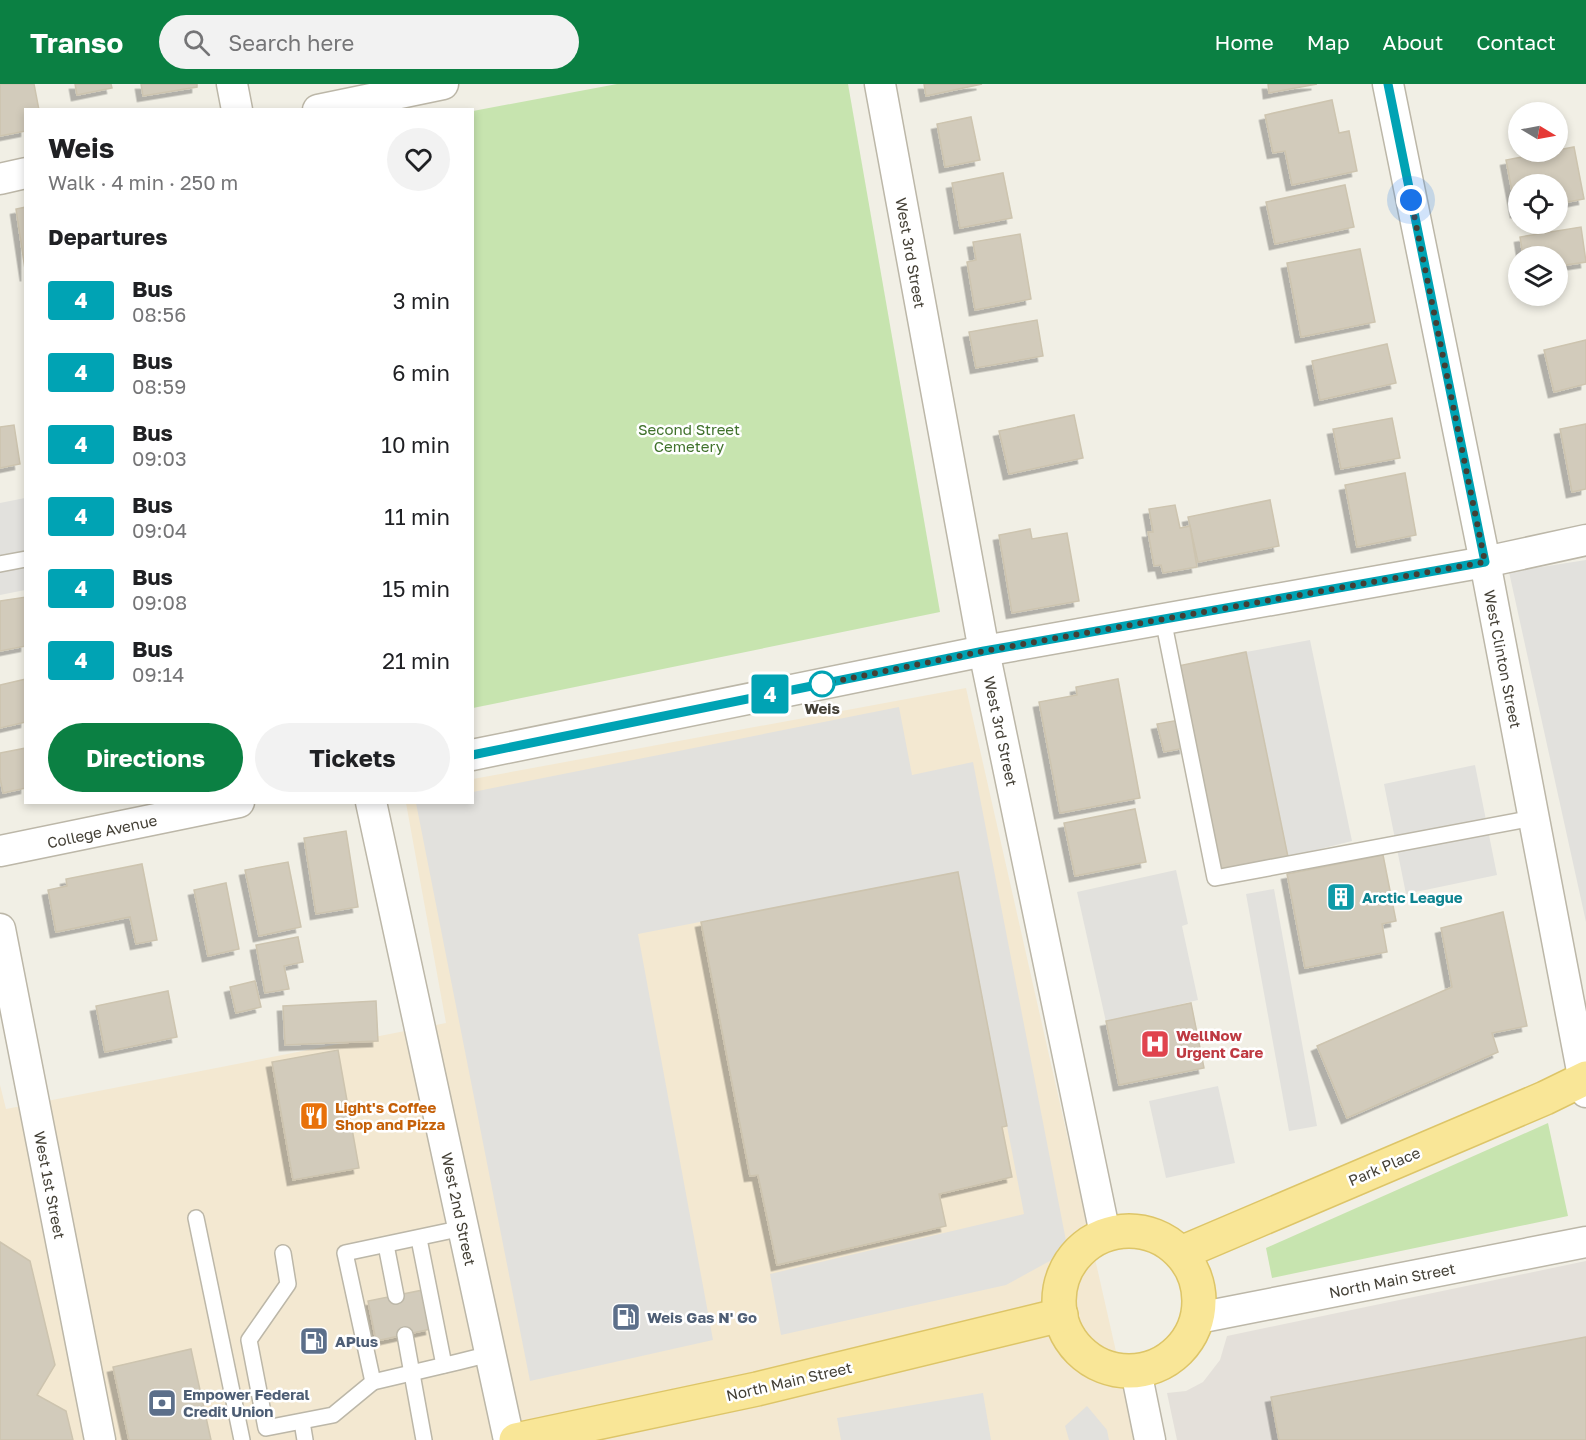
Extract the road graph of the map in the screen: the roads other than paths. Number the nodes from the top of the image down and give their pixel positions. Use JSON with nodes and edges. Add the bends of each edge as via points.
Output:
{"nodes":[{"id":1,"x":232,"y":84,"type":"edge"},
{"id":2,"x":443,"y":84,"type":"edge"},
{"id":3,"x":880,"y":84,"type":"edge"},
{"id":4,"x":1388,"y":84,"type":"edge"},
{"id":5,"x":237,"y":108,"type":"edge"},
{"id":6,"x":328,"y":108,"type":"edge"},
{"id":7,"x":24,"y":173,"type":"edge"},
{"id":8,"x":0,"y":179,"type":"edge"},
{"id":9,"x":1586,"y":540,"type":"edge"},
{"id":10,"x":24,"y":559,"type":"edge"},
{"id":11,"x":1485,"y":562,"type":"junction"},
{"id":12,"x":0,"y":564,"type":"edge"},
{"id":13,"x":1162,"y":619,"type":"junction"},
{"id":14,"x":984,"y":651,"type":"junction"},
{"id":15,"x":474,"y":755,"type":"edge"},
{"id":16,"x":229,"y":804,"type":"edge"},
{"id":17,"x":371,"y":804,"type":"edge"},
{"id":18,"x":1533,"y":818,"type":"junction"},
{"id":19,"x":0,"y":851,"type":"edge"},
{"id":20,"x":0,"y":929,"type":"edge"},
{"id":21,"x":1585,"y":1083,"type":"edge"},
{"id":22,"x":196,"y":1218,"type":"dead end"},
{"id":23,"x":463,"y":1228,"type":"junction"},
{"id":24,"x":1105,"y":1234,"type":"junction"},
{"id":25,"x":419,"y":1239,"type":"junction"},
{"id":26,"x":1586,"y":1242,"type":"edge"},
{"id":27,"x":386,"y":1245,"type":"junction"},
{"id":28,"x":283,"y":1253,"type":"dead end"},
{"id":29,"x":1182,"y":1253,"type":"junction"},
{"id":30,"x":396,"y":1296,"type":"dead end"},
{"id":31,"x":1061,"y":1315,"type":"junction"},
{"id":32,"x":1198,"y":1318,"type":"junction"},
{"id":33,"x":405,"y":1335,"type":"dead end"},
{"id":34,"x":490,"y":1354,"type":"junction"},
{"id":35,"x":444,"y":1365,"type":"junction"},
{"id":36,"x":1136,"y":1371,"type":"junction"},
{"id":37,"x":411,"y":1372,"type":"junction"},
{"id":38,"x":373,"y":1382,"type":"junction"},
{"id":39,"x":302,"y":1422,"type":"junction"},
{"id":40,"x":100,"y":1440,"type":"edge"},
{"id":41,"x":242,"y":1440,"type":"edge"},
{"id":42,"x":305,"y":1440,"type":"edge"},
{"id":43,"x":424,"y":1440,"type":"edge"},
{"id":44,"x":509,"y":1440,"type":"edge"},
{"id":45,"x":516,"y":1440,"type":"edge"},
{"id":46,"x":1150,"y":1440,"type":"edge"}],
"edges":[{"from":1,"to":5,"type":"street"},
{"from":2,"to":6,"type":"street"},
{"from":3,"to":14,"type":"street","name":"West 3rd Street"},
{"from":4,"to":11,"type":"street","name":"West Clinton Street"},
{"from":7,"to":8,"type":"street"},
{"from":9,"to":11,"type":"street"},
{"from":10,"to":12,"type":"lane"},
{"from":11,"to":13,"type":"street"},
{"from":11,"to":18,"type":"street","name":"West Clinton Street"},
{"from":13,"to":14,"type":"street"},
{"from":13,"to":18,"type":"lane","via":[[1215,878]]},
{"from":14,"to":15,"type":"street"},
{"from":14,"to":24,"type":"street","name":"West 3rd Street"},
{"from":16,"to":19,"type":"street","name":"College Avenue"},
{"from":17,"to":23,"type":"street","name":"West 2nd Street"},
{"from":18,"to":21,"type":"street","name":"West Clinton Street"},
{"from":20,"to":40,"type":"street","name":"West 1st Street"},
{"from":21,"to":29,"type":"main road","name":"Park Place"},
{"from":22,"to":41,"type":"lane"},
{"from":23,"to":25,"type":"lane"},
{"from":23,"to":34,"type":"street","name":"West 2nd Street"},
{"from":24,"to":29,"type":"main road","via":[[1146,1232]]},
{"from":24,"to":31,"type":"main road","via":[[1077,1253],[1068,1267],[1061,1282]]},
{"from":25,"to":27,"type":"lane"},
{"from":25,"to":35,"type":"lane"},
{"from":26,"to":32,"type":"street","name":"North Main Street"},
{"from":27,"to":30,"type":"lane"},
{"from":27,"to":38,"type":"lane","via":[[345,1253]]},
{"from":28,"to":39,"type":"lane","via":[[288,1284],[249,1340],[266,1428]]},
{"from":29,"to":32,"type":"main road","via":[[1197,1283]]},
{"from":31,"to":36,"type":"main road","via":[[1066,1332],[1087,1358],[1118,1371]]},
{"from":31,"to":45,"type":"main road","name":"North Main Street","via":[[757,1389]]},
{"from":32,"to":36,"type":"main road","via":[[1181,1348],[1168,1360]]},
{"from":33,"to":37,"type":"lane"},
{"from":34,"to":35,"type":"lane"},
{"from":34,"to":44,"type":"street","name":"West 2nd Street"},
{"from":35,"to":37,"type":"lane"},
{"from":36,"to":46,"type":"street"},
{"from":37,"to":38,"type":"lane"},
{"from":37,"to":43,"type":"lane"},
{"from":38,"to":39,"type":"lane","via":[[333,1415]]},
{"from":39,"to":42,"type":"lane"}]}
